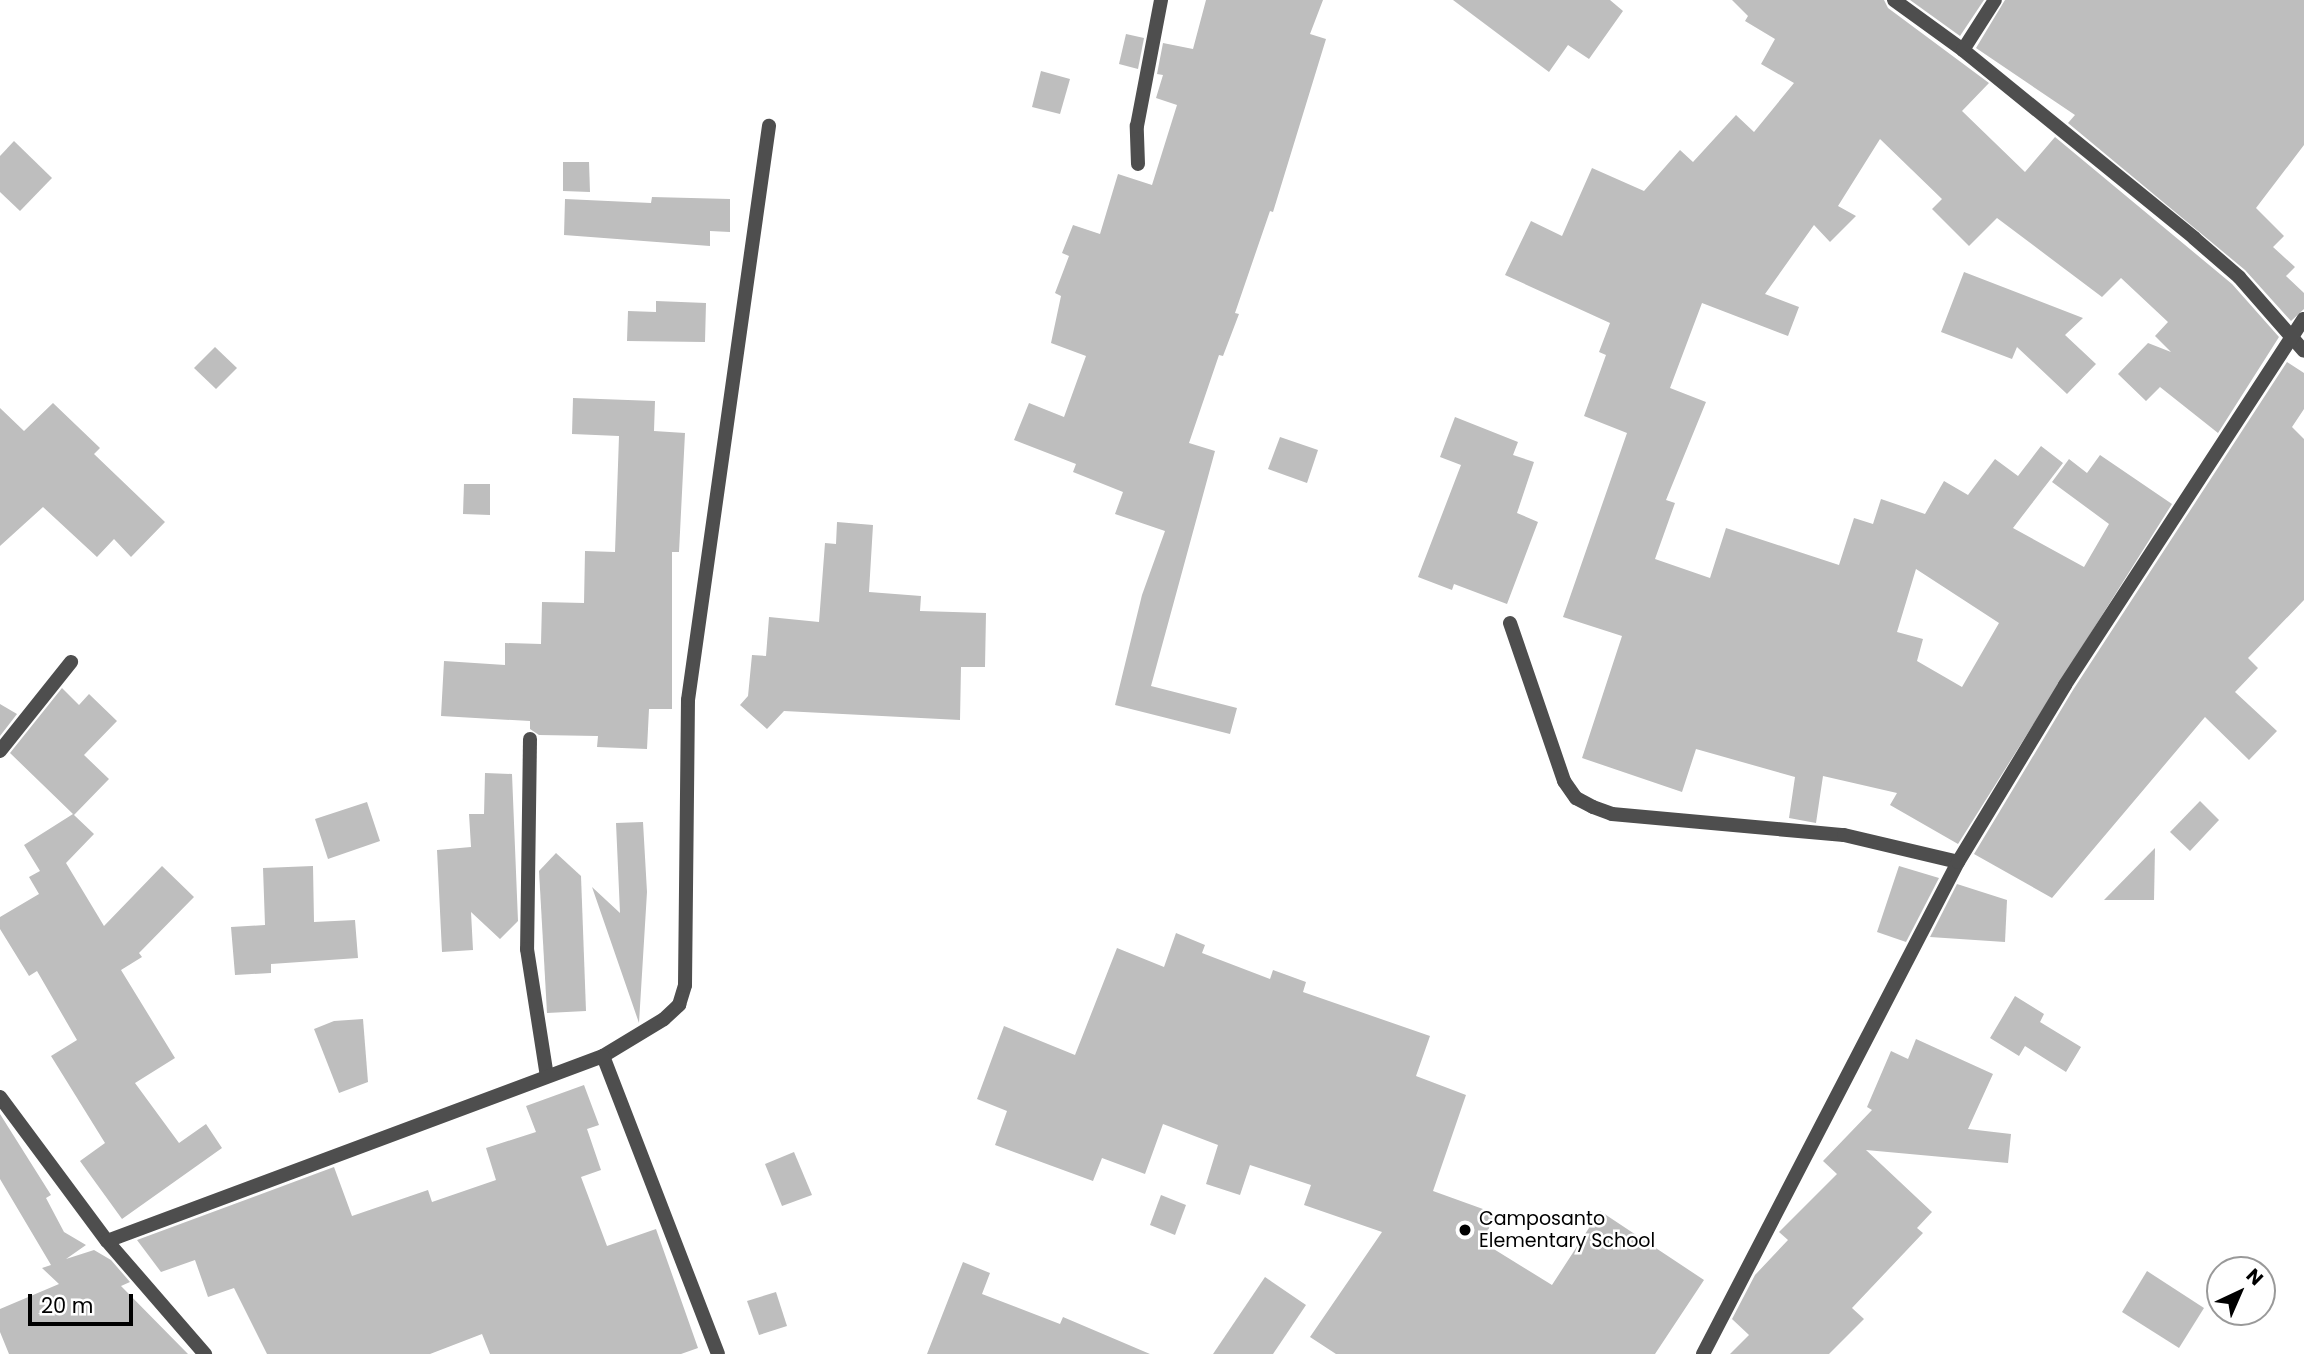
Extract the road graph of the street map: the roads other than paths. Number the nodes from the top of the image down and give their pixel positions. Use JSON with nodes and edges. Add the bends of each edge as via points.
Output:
{"nodes":[{"id":1,"x":1161,"y":0,"type":"edge"},
{"id":2,"x":1894,"y":0,"type":"edge"},
{"id":3,"x":1995,"y":0,"type":"edge"},
{"id":4,"x":1963,"y":50,"type":"junction"},
{"id":5,"x":769,"y":126,"type":"dead end"},
{"id":6,"x":1138,"y":164,"type":"dead end"},
{"id":7,"x":2304,"y":319,"type":"edge"},
{"id":8,"x":2289,"y":337,"type":"junction"},
{"id":9,"x":2304,"y":351,"type":"edge"},
{"id":10,"x":1510,"y":623,"type":"dead end"},
{"id":11,"x":71,"y":662,"type":"dead end"},
{"id":12,"x":530,"y":739,"type":"dead end"},
{"id":13,"x":0,"y":751,"type":"edge"},
{"id":14,"x":1958,"y":862,"type":"junction"},
{"id":15,"x":603,"y":1056,"type":"junction"},
{"id":16,"x":547,"y":1076,"type":"junction"},
{"id":17,"x":0,"y":1097,"type":"edge"},
{"id":18,"x":107,"y":1241,"type":"junction"},
{"id":19,"x":205,"y":1354,"type":"edge"},
{"id":20,"x":718,"y":1354,"type":"edge"},
{"id":21,"x":1703,"y":1354,"type":"edge"}],
"edges":[{"from":1,"to":6,"type":"street","via":[[1136,126]]},
{"from":2,"to":4,"type":"street"},
{"from":3,"to":4,"type":"street"},
{"from":4,"to":8,"type":"street","via":[[2239,277]]},
{"from":5,"to":15,"type":"street","via":[[688,700],[685,985],[679,1005],[664,1019]]},
{"from":7,"to":8,"type":"street"},
{"from":8,"to":9,"type":"street"},
{"from":8,"to":14,"type":"street","via":[[2065,685]]},
{"from":10,"to":14,"type":"street","via":[[1564,781],[1576,798],[1592,807],[1612,814],[1844,835]]},
{"from":11,"to":13,"type":"street"},
{"from":12,"to":16,"type":"street","via":[[527,949]]},
{"from":14,"to":21,"type":"street"},
{"from":15,"to":16,"type":"street"},
{"from":15,"to":20,"type":"street"},
{"from":16,"to":18,"type":"street"},
{"from":17,"to":18,"type":"street"},
{"from":18,"to":19,"type":"street"}]}
